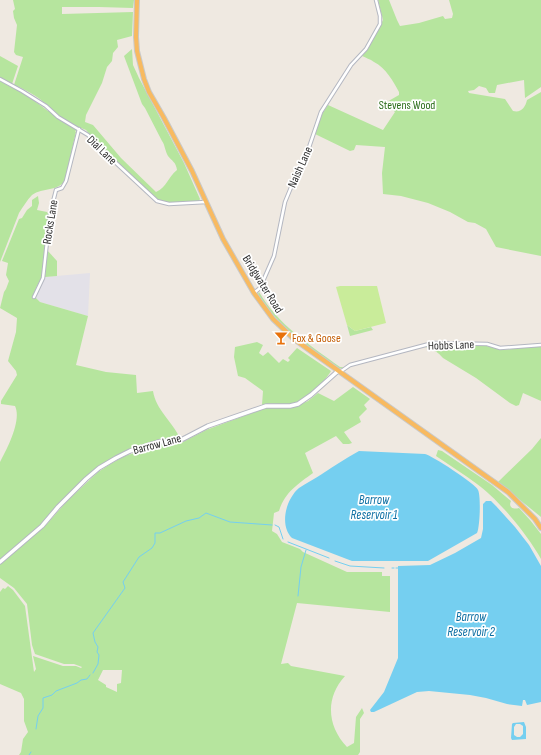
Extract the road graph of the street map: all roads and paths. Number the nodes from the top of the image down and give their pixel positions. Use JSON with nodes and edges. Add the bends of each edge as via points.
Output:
{"nodes":[{"id":1,"x":137,"y":0,"type":"edge"},
{"id":2,"x":376,"y":0,"type":"edge"},
{"id":3,"x":0,"y":79,"type":"edge"},
{"id":4,"x":79,"y":129,"type":"junction"},
{"id":5,"x":206,"y":202,"type":"junction"},
{"id":6,"x":254,"y":293,"type":"junction"},
{"id":7,"x":34,"y":297,"type":"dead end"},
{"id":8,"x":541,"y":345,"type":"edge"},
{"id":9,"x":339,"y":372,"type":"junction"},
{"id":10,"x":539,"y":523,"type":"edge"},
{"id":11,"x":541,"y":529,"type":"edge"},
{"id":12,"x":0,"y":562,"type":"edge"}],
"edges":[{"from":1,"to":5,"type":"highway","name":"Bridgwater Road","via":[[137,52],[144,79]]},
{"from":2,"to":6,"type":"street","name":"Naish Lane","via":[[380,20],[366,49],[351,65],[321,112],[302,168],[285,202],[274,256],[260,288]]},
{"from":3,"to":4,"type":"street","name":"Dial Lane"},
{"from":4,"to":5,"type":"street","name":"Dial Lane","via":[[88,134],[157,201],[169,204]]},
{"from":4,"to":7,"type":"street","name":"Rocks Lane","via":[[66,181],[62,188],[56,190],[50,214],[43,278]]},
{"from":5,"to":6,"type":"highway","name":"Bridgwater Road"},
{"from":6,"to":9,"type":"highway","name":"Bridgwater Road","via":[[282,329]]},
{"from":8,"to":9,"type":"street","name":"Hobbs Lane","via":[[500,348],[487,344],[433,343],[350,365]]},
{"from":9,"to":10,"type":"highway","name":"Bridgwater Road","via":[[508,492]]},
{"from":9,"to":12,"type":"main road","name":"Barrow Lane","via":[[298,404],[266,406],[208,426],[183,439],[158,442],[116,458],[86,479],[42,526]]},
{"from":10,"to":11,"type":"highway","name":"Bridgwater Road"}]}
